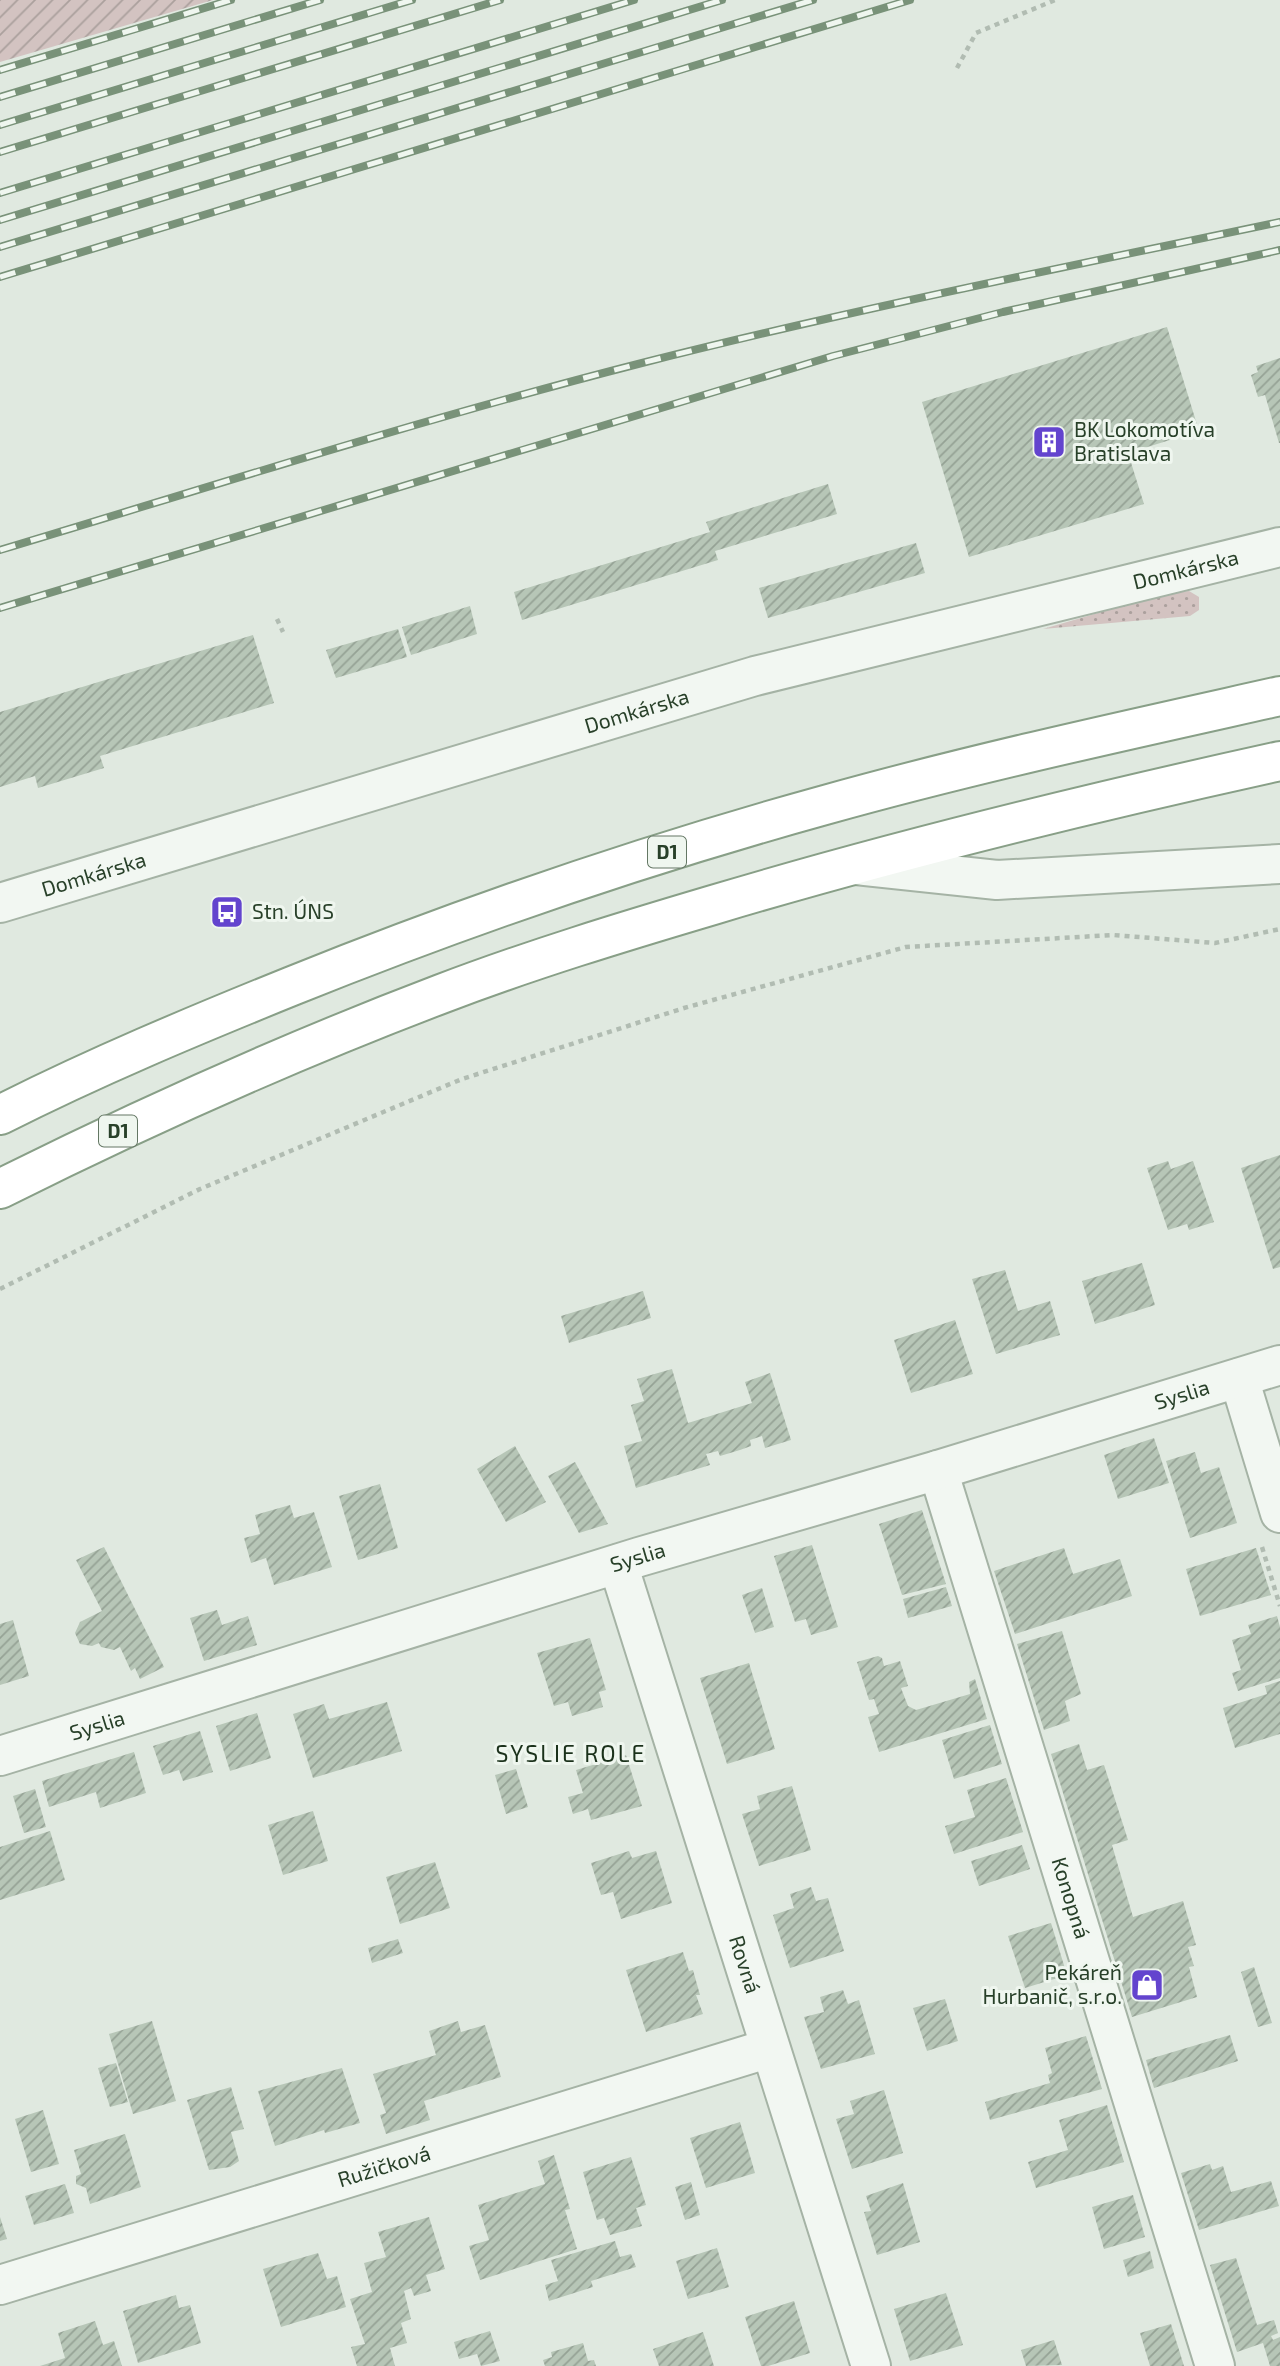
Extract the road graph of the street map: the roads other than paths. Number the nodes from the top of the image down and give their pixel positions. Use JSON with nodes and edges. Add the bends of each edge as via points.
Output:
{"nodes":[{"id":1,"x":1275,"y":543,"type":"edge"},
{"id":2,"x":1280,"y":696,"type":"edge"},
{"id":3,"x":1280,"y":761,"type":"edge"},
{"id":4,"x":850,"y":864,"type":"junction"},
{"id":5,"x":1280,"y":864,"type":"edge"},
{"id":6,"x":0,"y":903,"type":"edge"},
{"id":7,"x":0,"y":1115,"type":"edge"},
{"id":8,"x":0,"y":1189,"type":"edge"},
{"id":9,"x":1280,"y":1365,"type":"edge"},
{"id":10,"x":1239,"y":1378,"type":"junction"},
{"id":11,"x":938,"y":1470,"type":"junction"},
{"id":12,"x":1280,"y":1513,"type":"edge"},
{"id":13,"x":618,"y":1564,"type":"junction"},
{"id":14,"x":0,"y":1756,"type":"edge"},
{"id":15,"x":769,"y":2048,"type":"junction"},
{"id":16,"x":0,"y":2285,"type":"edge"},
{"id":17,"x":871,"y":2366,"type":"edge"},
{"id":18,"x":1215,"y":2366,"type":"edge"}],
"edges":[{"from":1,"to":6,"type":"street","name":"Domkárska","via":[[755,676]]},
{"from":2,"to":7,"type":"highway","number":"D1","via":[[825,805],[619,867],[404,941],[100,1067]]},
{"from":3,"to":4,"type":"highway","number":"D1"},
{"from":4,"to":5,"type":"street","via":[[998,880]]},
{"from":4,"to":8,"type":"highway","number":"D1","via":[[634,928],[443,993],[239,1076]]},
{"from":9,"to":10,"type":"street","name":"Syslia"},
{"from":10,"to":11,"type":"street","name":"Syslia"},
{"from":10,"to":12,"type":"street"},
{"from":11,"to":13,"type":"street","name":"Syslia"},
{"from":11,"to":18,"type":"street","name":"Konopná"},
{"from":13,"to":14,"type":"street","name":"Syslia"},
{"from":13,"to":15,"type":"street","name":"Rovná"},
{"from":15,"to":16,"type":"street","name":"Ružičková"},
{"from":15,"to":17,"type":"street","name":"Rovná"}]}
